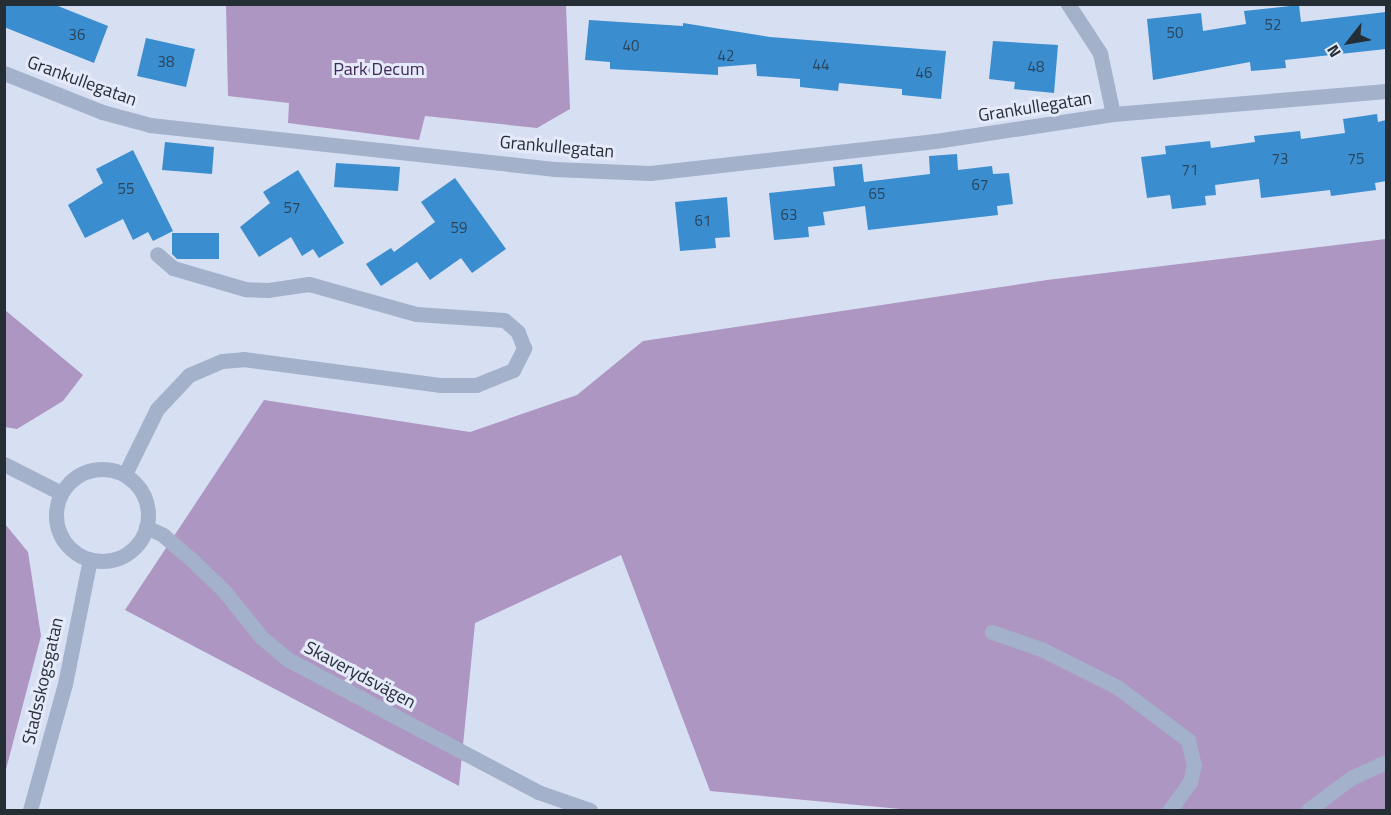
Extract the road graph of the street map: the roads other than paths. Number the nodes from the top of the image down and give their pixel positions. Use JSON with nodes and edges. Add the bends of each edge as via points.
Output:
{"nodes":[{"id":1,"x":1068,"y":4,"type":"edge"},
{"id":2,"x":4,"y":73,"type":"edge"},
{"id":3,"x":1386,"y":91,"type":"edge"},
{"id":4,"x":1113,"y":114,"type":"junction"},
{"id":5,"x":158,"y":254,"type":"dead end"},
{"id":6,"x":4,"y":464,"type":"edge"},
{"id":7,"x":125,"y":474,"type":"junction"},
{"id":8,"x":61,"y":493,"type":"junction"},
{"id":9,"x":147,"y":527,"type":"junction"},
{"id":10,"x":90,"y":559,"type":"junction"},
{"id":11,"x":992,"y":632,"type":"dead end"},
{"id":12,"x":1386,"y":762,"type":"edge"},
{"id":13,"x":31,"y":806,"type":"edge"},
{"id":14,"x":590,"y":810,"type":"edge"},
{"id":15,"x":1170,"y":810,"type":"edge"},
{"id":16,"x":1308,"y":810,"type":"edge"}],
"edges":[{"from":1,"to":4,"type":"street","name":"Grankullegatan","via":[[1100,53]]},
{"from":2,"to":4,"type":"street","name":"Grankullegatan","via":[[102,112],[150,125],[588,172],[650,173],[731,166]]},
{"from":3,"to":4,"type":"street","name":"Grankullegatan"},
{"from":5,"to":7,"type":"street","via":[[173,268],[245,289],[309,284],[416,314],[504,320],[519,332],[524,348],[513,370],[476,385],[441,385],[243,359],[222,361],[189,375],[157,409]]},
{"from":6,"to":8,"type":"street"},
{"from":7,"to":8,"type":"street","via":[[102,468],[89,470],[78,475]]},
{"from":7,"to":9,"type":"street","via":[[147,503]]},
{"from":8,"to":10,"type":"street","via":[[56,520],[60,533],[78,554]]},
{"from":9,"to":10,"type":"street","via":[[125,555],[102,561]]},
{"from":9,"to":14,"type":"street","name":"Skaverydsvägen","via":[[191,559],[225,592],[261,638],[287,659],[528,787]]},
{"from":10,"to":13,"type":"street","name":"Stadsskogsgatan","via":[[65,684]]},
{"from":11,"to":15,"type":"street","via":[[1041,649],[1117,687],[1188,740],[1194,765],[1190,782]]},
{"from":12,"to":16,"type":"street","via":[[1351,778]]}]}
